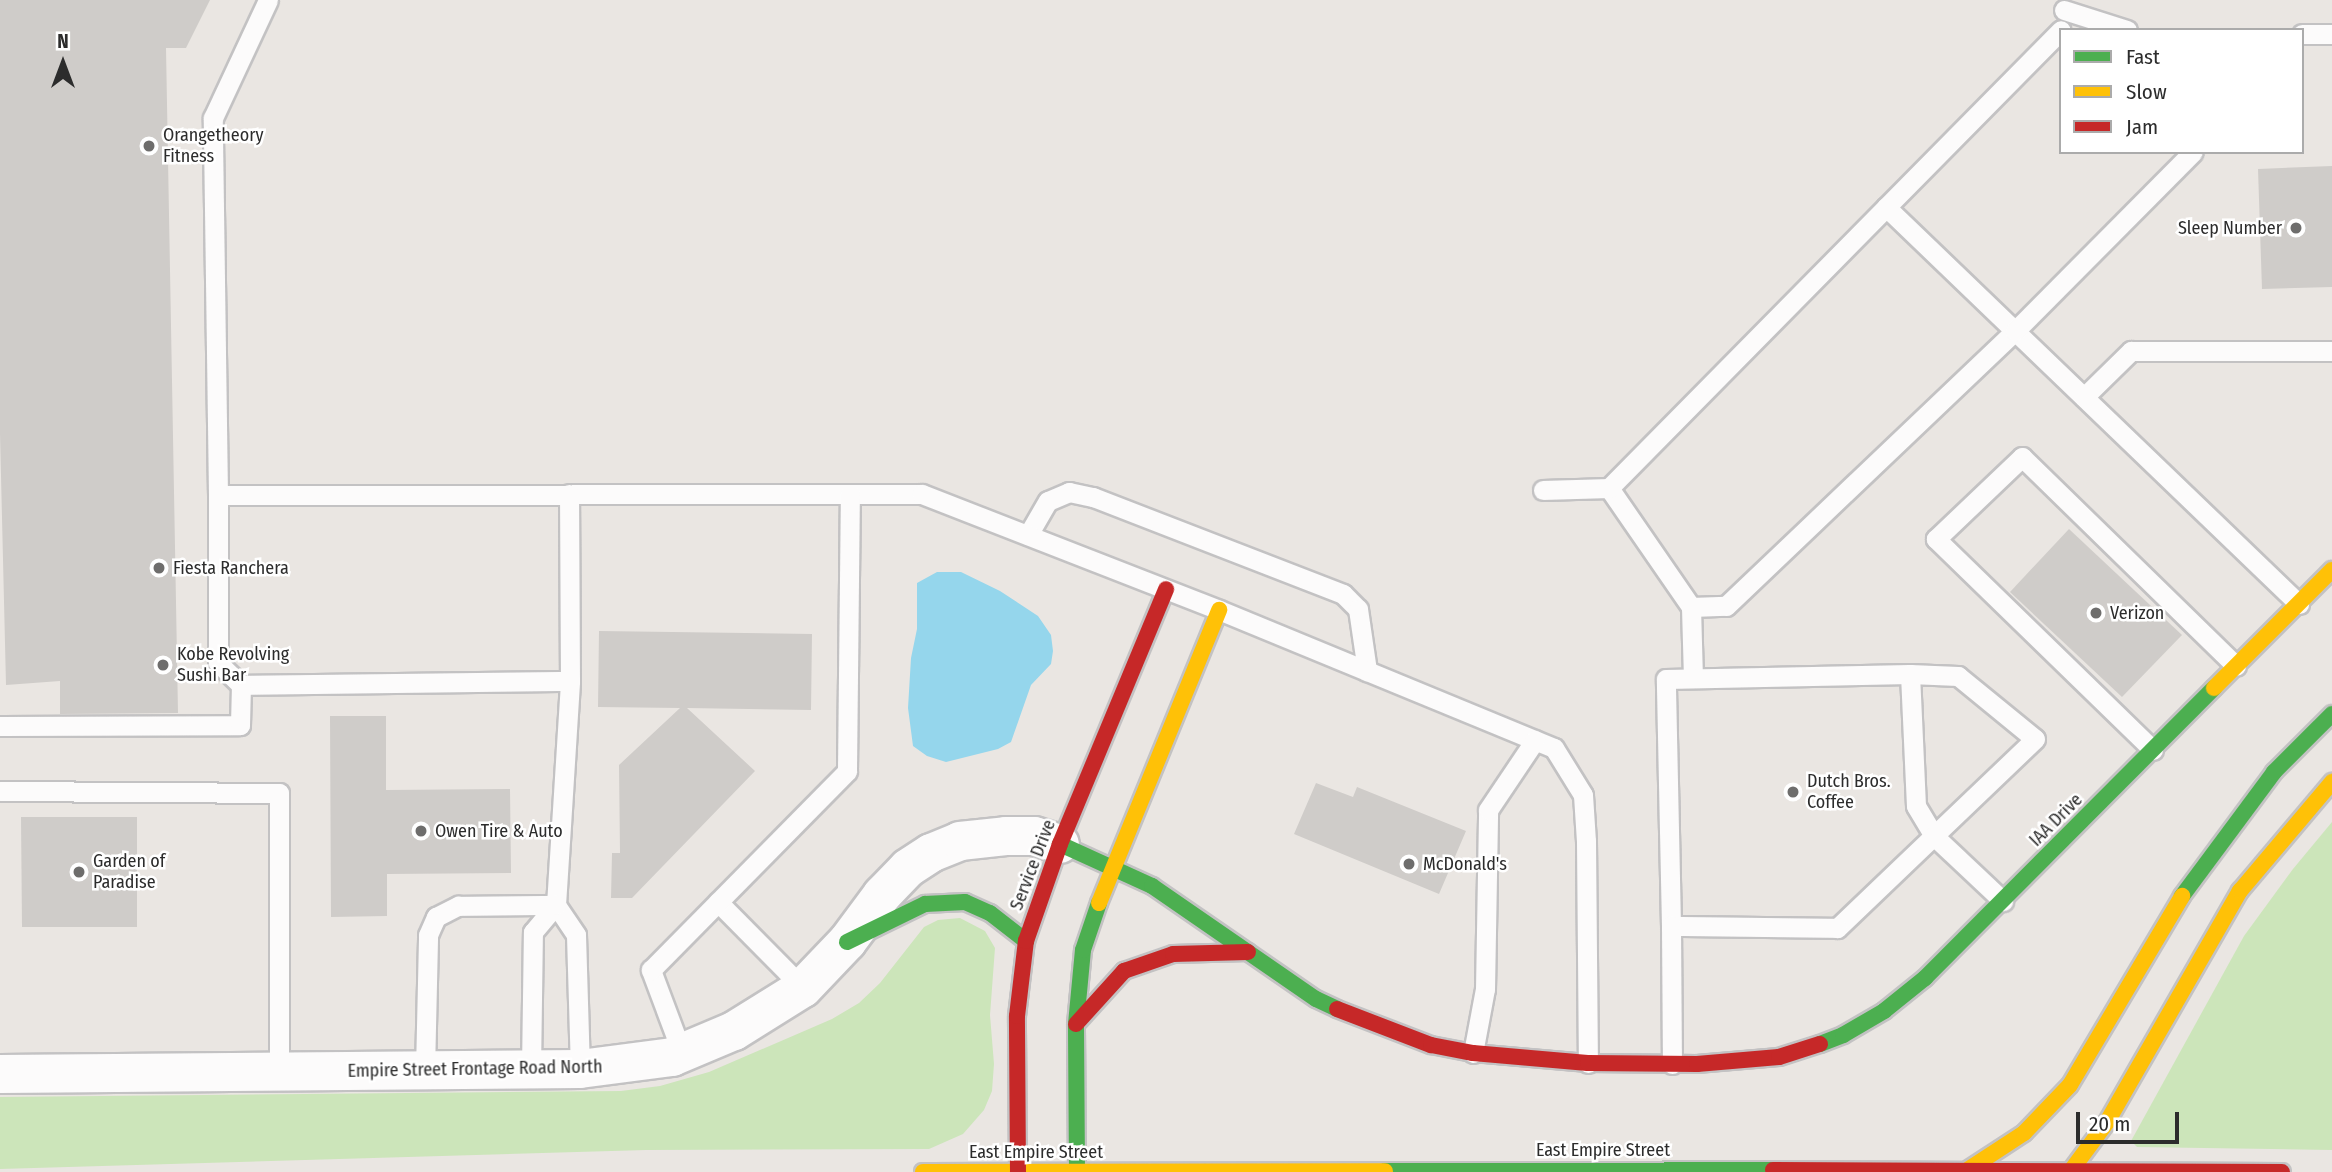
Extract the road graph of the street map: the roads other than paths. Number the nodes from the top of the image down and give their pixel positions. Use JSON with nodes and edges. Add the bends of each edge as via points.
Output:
{"nodes":[{"id":1,"x":268,"y":0,"type":"edge"},
{"id":2,"x":2063,"y":18,"type":"edge"},
{"id":3,"x":2116,"y":28,"type":"edge"},
{"id":4,"x":2304,"y":34,"type":"edge"},
{"id":5,"x":2332,"y":34,"type":"edge"},
{"id":6,"x":2191,"y":154,"type":"edge"},
{"id":7,"x":1886,"y":207,"type":"junction"},
{"id":8,"x":2015,"y":331,"type":"junction"},
{"id":9,"x":2332,"y":351,"type":"edge"},
{"id":10,"x":2084,"y":397,"type":"junction"},
{"id":11,"x":1609,"y":488,"type":"junction"},
{"id":12,"x":1544,"y":490,"type":"dead end"},
{"id":13,"x":569,"y":494,"type":"junction"},
{"id":14,"x":850,"y":494,"type":"junction"},
{"id":15,"x":218,"y":495,"type":"junction"},
{"id":16,"x":1028,"y":535,"type":"junction"},
{"id":17,"x":2332,"y":570,"type":"edge"},
{"id":18,"x":1166,"y":589,"type":"junction"},
{"id":19,"x":2299,"y":604,"type":"junction"},
{"id":20,"x":1691,"y":607,"type":"junction"},
{"id":21,"x":1219,"y":610,"type":"junction"},
{"id":22,"x":2236,"y":666,"type":"junction"},
{"id":23,"x":1367,"y":671,"type":"junction"},
{"id":24,"x":1910,"y":674,"type":"junction"},
{"id":25,"x":1693,"y":678,"type":"junction"},
{"id":26,"x":570,"y":681,"type":"junction"},
{"id":27,"x":241,"y":685,"type":"junction"},
{"id":28,"x":2332,"y":714,"type":"edge"},
{"id":29,"x":0,"y":726,"type":"edge"},
{"id":30,"x":1535,"y":740,"type":"junction"},
{"id":31,"x":2153,"y":750,"type":"junction"},
{"id":32,"x":2332,"y":782,"type":"edge"},
{"id":33,"x":0,"y":791,"type":"edge"},
{"id":34,"x":1934,"y":835,"type":"junction"},
{"id":35,"x":1060,"y":844,"type":"junction"},
{"id":36,"x":1115,"y":868,"type":"junction"},
{"id":37,"x":2003,"y":901,"type":"junction"},
{"id":38,"x":718,"y":902,"type":"junction"},
{"id":39,"x":556,"y":905,"type":"junction"},
{"id":40,"x":1671,"y":926,"type":"junction"},
{"id":41,"x":1026,"y":941,"type":"junction"},
{"id":42,"x":847,"y":942,"type":"junction"},
{"id":43,"x":1248,"y":953,"type":"junction"},
{"id":44,"x":803,"y":988,"type":"junction"},
{"id":45,"x":1076,"y":1024,"type":"junction"},
{"id":46,"x":682,"y":1053,"type":"junction"},
{"id":47,"x":1473,"y":1053,"type":"junction"},
{"id":48,"x":1779,"y":1057,"type":"joint"},
{"id":49,"x":1588,"y":1063,"type":"junction"},
{"id":50,"x":1672,"y":1064,"type":"junction"},
{"id":51,"x":580,"y":1069,"type":"junction"},
{"id":52,"x":531,"y":1070,"type":"junction"},
{"id":53,"x":279,"y":1071,"type":"junction"},
{"id":54,"x":425,"y":1071,"type":"junction"},
{"id":55,"x":0,"y":1074,"type":"edge"},
{"id":56,"x":1969,"y":1168,"type":"junction"},
{"id":57,"x":2072,"y":1170,"type":"edge"},
{"id":58,"x":1018,"y":1171,"type":"edge"},
{"id":59,"x":1599,"y":1171,"type":"edge"},
{"id":60,"x":923,"y":1172,"type":"edge"},
{"id":61,"x":1077,"y":1172,"type":"edge"},
{"id":62,"x":2283,"y":1172,"type":"edge"}],
"edges":[{"from":1,"to":15,"type":"lane","via":[[213,118]]},
{"from":2,"to":3,"type":"lane"},
{"from":2,"to":7,"type":"lane"},
{"from":4,"to":5,"type":"lane"},
{"from":6,"to":8,"type":"lane"},
{"from":7,"to":8,"type":"lane"},
{"from":7,"to":11,"type":"lane"},
{"from":8,"to":10,"type":"lane"},
{"from":8,"to":20,"type":"lane","via":[[1726,606]]},
{"from":9,"to":10,"type":"lane","via":[[2131,351]]},
{"from":10,"to":19,"type":"lane"},
{"from":11,"to":12,"type":"lane"},
{"from":11,"to":20,"type":"lane"},
{"from":13,"to":14,"type":"lane"},
{"from":13,"to":15,"type":"lane"},
{"from":13,"to":26,"type":"lane"},
{"from":14,"to":16,"type":"lane","via":[[922,494]]},
{"from":14,"to":38,"type":"lane","via":[[848,771]]},
{"from":15,"to":27,"type":"lane","via":[[218,663]]},
{"from":16,"to":18,"type":"lane"},
{"from":16,"to":23,"type":"lane","via":[[1048,501],[1069,492],[1093,497],[1343,594],[1358,608]]},
{"from":17,"to":19,"type":"main road","name":"IAA Drive"},
{"from":18,"to":21,"type":"lane"},
{"from":18,"to":35,"type":"main road","name":"Service Drive"},
{"from":19,"to":22,"type":"main road","name":"IAA Drive"},
{"from":20,"to":25,"type":"lane"},
{"from":21,"to":23,"type":"lane"},
{"from":21,"to":36,"type":"main road"},
{"from":22,"to":31,"type":"main road","name":"IAA Drive"},
{"from":22,"to":31,"type":"lane","via":[[2022,457],[1936,539]]},
{"from":23,"to":30,"type":"lane"},
{"from":24,"to":25,"type":"lane"},
{"from":24,"to":34,"type":"lane","via":[[1916,806]]},
{"from":24,"to":34,"type":"lane","via":[[1958,677],[2035,739]]},
{"from":25,"to":40,"type":"lane","via":[[1666,679]]},
{"from":26,"to":27,"type":"lane"},
{"from":26,"to":39,"type":"lane"},
{"from":27,"to":29,"type":"lane","via":[[240,725]]},
{"from":28,"to":56,"type":"main road","via":[[2274,772],[2190,883],[2070,1085],[2024,1133]]},
{"from":30,"to":47,"type":"lane","via":[[1488,810],[1485,989]]},
{"from":30,"to":49,"type":"lane","via":[[1553,748],[1583,795]]},
{"from":31,"to":37,"type":"main road","name":"IAA Drive"},
{"from":32,"to":57,"type":"main road","via":[[2240,891],[2107,1122]]},
{"from":33,"to":53,"type":"lane","via":[[279,793]]},
{"from":34,"to":37,"type":"lane"},
{"from":34,"to":40,"type":"lane","via":[[1837,928]]},
{"from":35,"to":36,"type":"main road","name":"Empire Street Frontage Road North"},
{"from":35,"to":41,"type":"main road","name":"Service Drive"},
{"from":35,"to":42,"type":"street","name":"Empire Street Frontage Road North","via":[[1034,835],[1006,835],[960,841],[931,853],[908,868],[882,895]]},
{"from":36,"to":43,"type":"main road","name":"Empire Street Frontage Road North","via":[[1152,886]]},
{"from":36,"to":45,"type":"main road","via":[[1083,950]]},
{"from":37,"to":48,"type":"main road","name":"IAA Drive","via":[[1925,978],[1884,1011],[1843,1035]]},
{"from":38,"to":44,"type":"lane"},
{"from":38,"to":46,"type":"lane","via":[[651,970]]},
{"from":39,"to":51,"type":"lane","via":[[576,935]]},
{"from":39,"to":52,"type":"lane","via":[[533,932]]},
{"from":39,"to":54,"type":"lane","via":[[458,906],[436,917],[428,935]]},
{"from":40,"to":50,"type":"lane"},
{"from":41,"to":42,"type":"main road","via":[[990,913],[965,902],[925,904]]},
{"from":41,"to":58,"type":"main road","name":"Service Drive","via":[[1017,1016]]},
{"from":42,"to":44,"type":"street","name":"Empire Street Frontage Road North"},
{"from":43,"to":45,"type":"main road","via":[[1173,954],[1124,971]]},
{"from":43,"to":47,"type":"main road","name":"Empire Street Frontage Road North","via":[[1316,999],[1359,1020],[1431,1045]]},
{"from":44,"to":46,"type":"street","name":"Empire Street Frontage Road North","via":[[734,1031]]},
{"from":45,"to":61,"type":"main road"},
{"from":46,"to":51,"type":"street","name":"Empire Street Frontage Road North"},
{"from":47,"to":49,"type":"main road","name":"Empire Street Frontage Road North"},
{"from":48,"to":50,"type":"main road","name":"Empire Street Frontage Road North"},
{"from":49,"to":50,"type":"main road","name":"Empire Street Frontage Road North"},
{"from":51,"to":52,"type":"street","name":"Empire Street Frontage Road North"},
{"from":52,"to":54,"type":"street","name":"Empire Street Frontage Road North"},
{"from":53,"to":54,"type":"street","name":"Empire Street Frontage Road North"},
{"from":53,"to":55,"type":"street","name":"Empire Street Frontage Road North"},
{"from":56,"to":57,"type":"main road","name":"East Empire Street"},
{"from":56,"to":59,"type":"main road","name":"East Empire Street"},
{"from":57,"to":62,"type":"main road","name":"East Empire Street"},
{"from":58,"to":60,"type":"main road","name":"East Empire Street"},
{"from":58,"to":61,"type":"main road","name":"East Empire Street"},
{"from":59,"to":61,"type":"main road","name":"East Empire Street"}]}
